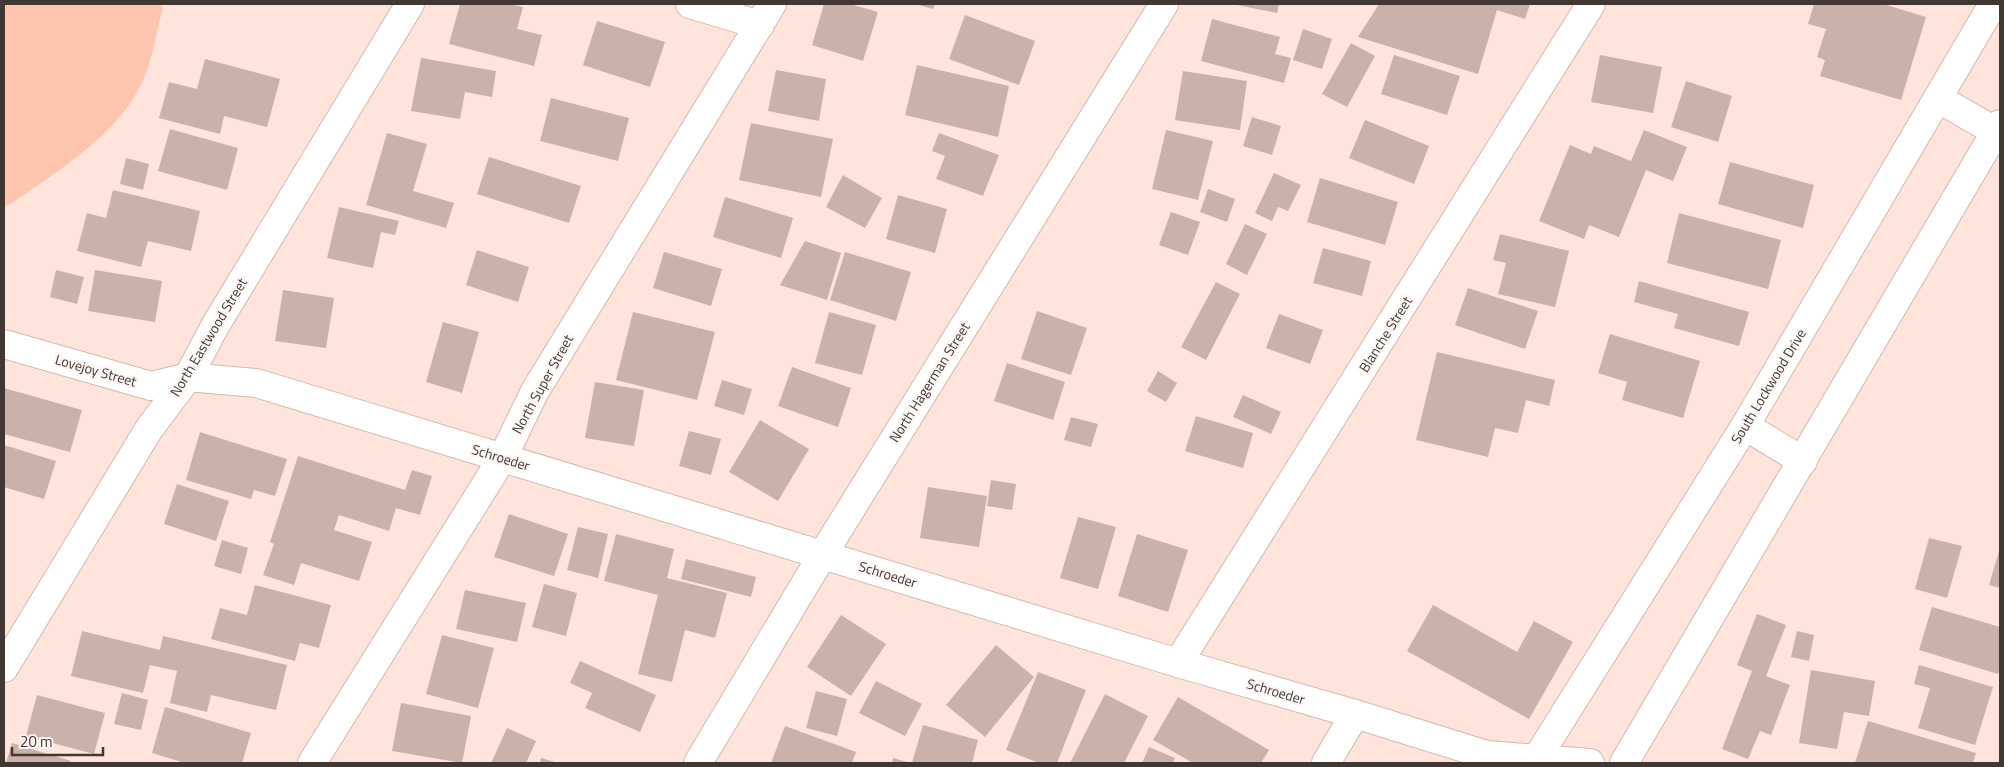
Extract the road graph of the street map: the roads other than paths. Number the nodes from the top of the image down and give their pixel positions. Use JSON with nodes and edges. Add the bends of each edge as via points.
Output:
{"nodes":[{"id":1,"x":410,"y":4,"type":"edge"},
{"id":2,"x":690,"y":4,"type":"edge"},
{"id":3,"x":1164,"y":4,"type":"edge"},
{"id":4,"x":1591,"y":4,"type":"edge"},
{"id":5,"x":1993,"y":4,"type":"edge"},
{"id":6,"x":766,"y":15,"type":"edge"},
{"id":7,"x":1938,"y":99,"type":"junction"},
{"id":8,"x":1999,"y":130,"type":"edge"},
{"id":9,"x":4,"y":344,"type":"edge"},
{"id":10,"x":188,"y":377,"type":"junction"},
{"id":11,"x":1745,"y":426,"type":"junction"},
{"id":12,"x":503,"y":457,"type":"junction"},
{"id":13,"x":1803,"y":461,"type":"junction"},
{"id":14,"x":823,"y":554,"type":"junction"},
{"id":15,"x":1178,"y":664,"type":"junction"},
{"id":16,"x":4,"y":668,"type":"edge"},
{"id":17,"x":1355,"y":714,"type":"junction"},
{"id":18,"x":1536,"y":761,"type":"edge"},
{"id":19,"x":312,"y":763,"type":"edge"},
{"id":20,"x":698,"y":763,"type":"edge"},
{"id":21,"x":1326,"y":763,"type":"edge"},
{"id":22,"x":1590,"y":763,"type":"edge"},
{"id":23,"x":1624,"y":763,"type":"edge"}],
"edges":[{"from":1,"to":10,"type":"street","name":"North Eastwood Street","via":[[215,326]]},
{"from":2,"to":6,"type":"street"},
{"from":3,"to":14,"type":"street","name":"North Hagerman Street"},
{"from":4,"to":15,"type":"street","name":"Blanche Street"},
{"from":5,"to":7,"type":"street","name":"South Lockwood Drive"},
{"from":6,"to":12,"type":"street","name":"North Super Street","via":[[535,391]]},
{"from":7,"to":8,"type":"street"},
{"from":7,"to":11,"type":"street","name":"South Lockwood Drive"},
{"from":8,"to":13,"type":"street"},
{"from":9,"to":10,"type":"street","name":"Lovejoy Street","via":[[151,386]]},
{"from":10,"to":12,"type":"street","name":"Schroeder","via":[[256,383]]},
{"from":10,"to":16,"type":"street","name":"North Eastwood Street","via":[[149,429]]},
{"from":11,"to":13,"type":"street"},
{"from":11,"to":18,"type":"street","name":"South Lockwood Drive"},
{"from":12,"to":14,"type":"street","name":"Schroeder"},
{"from":12,"to":19,"type":"street","name":"North Super Street"},
{"from":13,"to":23,"type":"street"},
{"from":14,"to":15,"type":"street","name":"Schroeder"},
{"from":14,"to":20,"type":"street","name":"North Hagerman Street"},
{"from":15,"to":17,"type":"street","name":"Schroeder"},
{"from":17,"to":18,"type":"street","name":"Schroeder","via":[[1487,755]]},
{"from":17,"to":21,"type":"street"},
{"from":18,"to":22,"type":"street","name":"Schroeder"}]}
